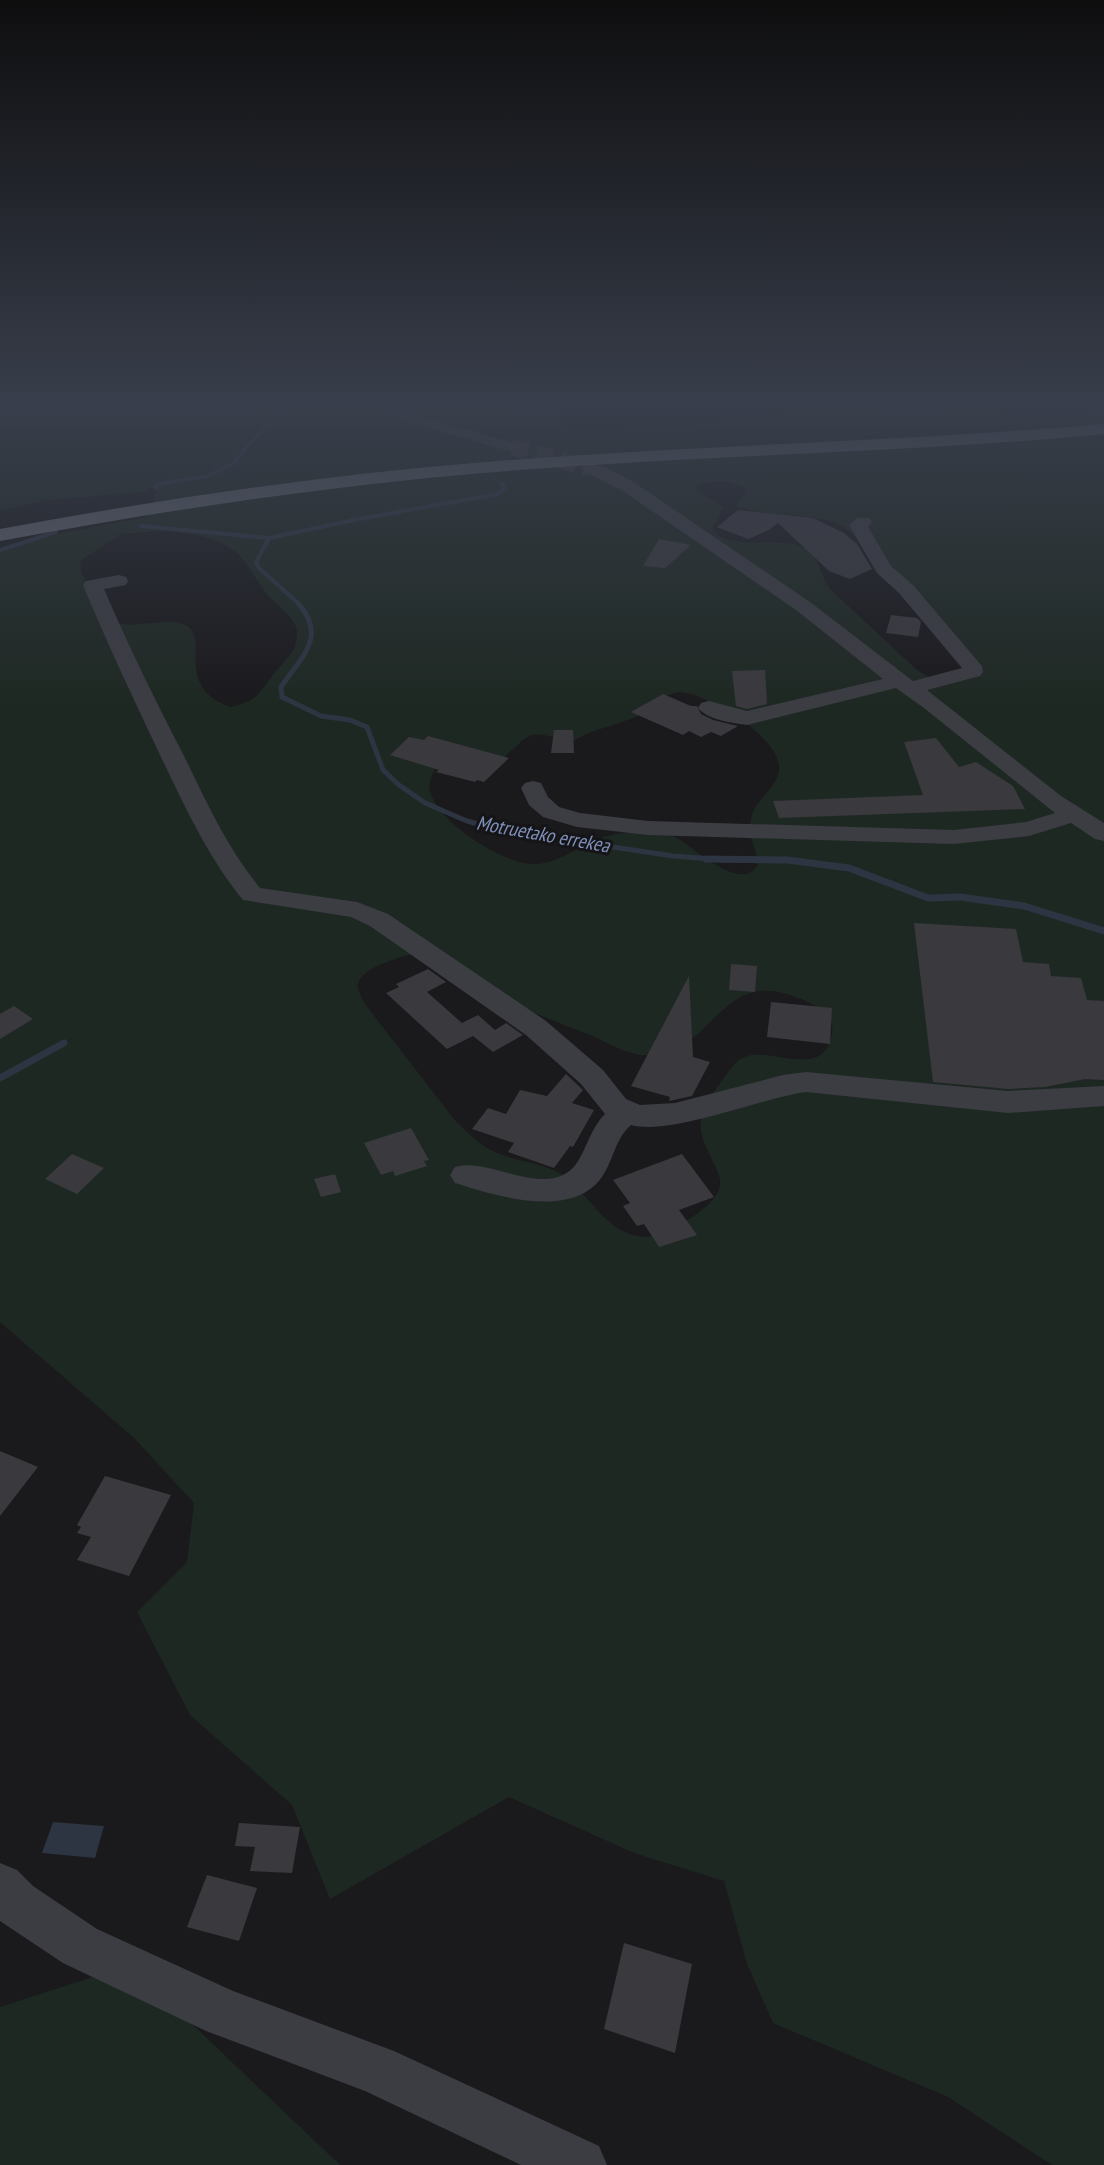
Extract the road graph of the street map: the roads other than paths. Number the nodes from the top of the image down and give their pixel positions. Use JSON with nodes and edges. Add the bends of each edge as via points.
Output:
{"nodes":[{"id":1,"x":108,"y":506,"type":"edge"},
{"id":2,"x":169,"y":506,"type":"edge"},
{"id":3,"x":657,"y":506,"type":"edge"},
{"id":4,"x":863,"y":522,"type":"dead end"},
{"id":5,"x":0,"y":524,"type":"edge"},
{"id":6,"x":0,"y":535,"type":"edge"},
{"id":7,"x":119,"y":581,"type":"dead end"},
{"id":8,"x":904,"y":685,"type":"junction"},
{"id":9,"x":709,"y":708,"type":"dead end"},
{"id":10,"x":534,"y":788,"type":"dead end"},
{"id":11,"x":1074,"y":815,"type":"junction"},
{"id":12,"x":1104,"y":834,"type":"edge"},
{"id":13,"x":1104,"y":1096,"type":"edge"},
{"id":14,"x":627,"y":1112,"type":"junction"},
{"id":15,"x":466,"y":1175,"type":"dead end"},
{"id":16,"x":5,"y":1902,"type":"edge"},
{"id":17,"x":580,"y":2165,"type":"edge"}],
"edges":[{"from":1,"to":5,"type":"highway"},
{"from":2,"to":6,"type":"highway"},
{"from":3,"to":8,"type":"street","via":[[803,606]]},
{"from":4,"to":8,"type":"street","via":[[858,525],[884,569],[972,666],[973,672]]},
{"from":7,"to":14,"type":"street","via":[[93,585],[118,646],[200,815],[252,895],[357,910],[379,920],[536,1028],[592,1077],[615,1106]]},
{"from":8,"to":9,"type":"street","via":[[747,718]]},
{"from":8,"to":11,"type":"street"},
{"from":10,"to":11,"type":"street","via":[[537,800],[551,812],[577,820],[648,828],[954,837],[1029,829]]},
{"from":11,"to":12,"type":"street"},
{"from":13,"to":14,"type":"street","via":[[1008,1102],[806,1082],[675,1114],[637,1116]]},
{"from":14,"to":15,"type":"street","via":[[609,1124],[590,1169],[577,1182],[552,1191]]},
{"from":16,"to":17,"type":"street","via":[[80,1947],[224,2013],[376,2070]]}]}
